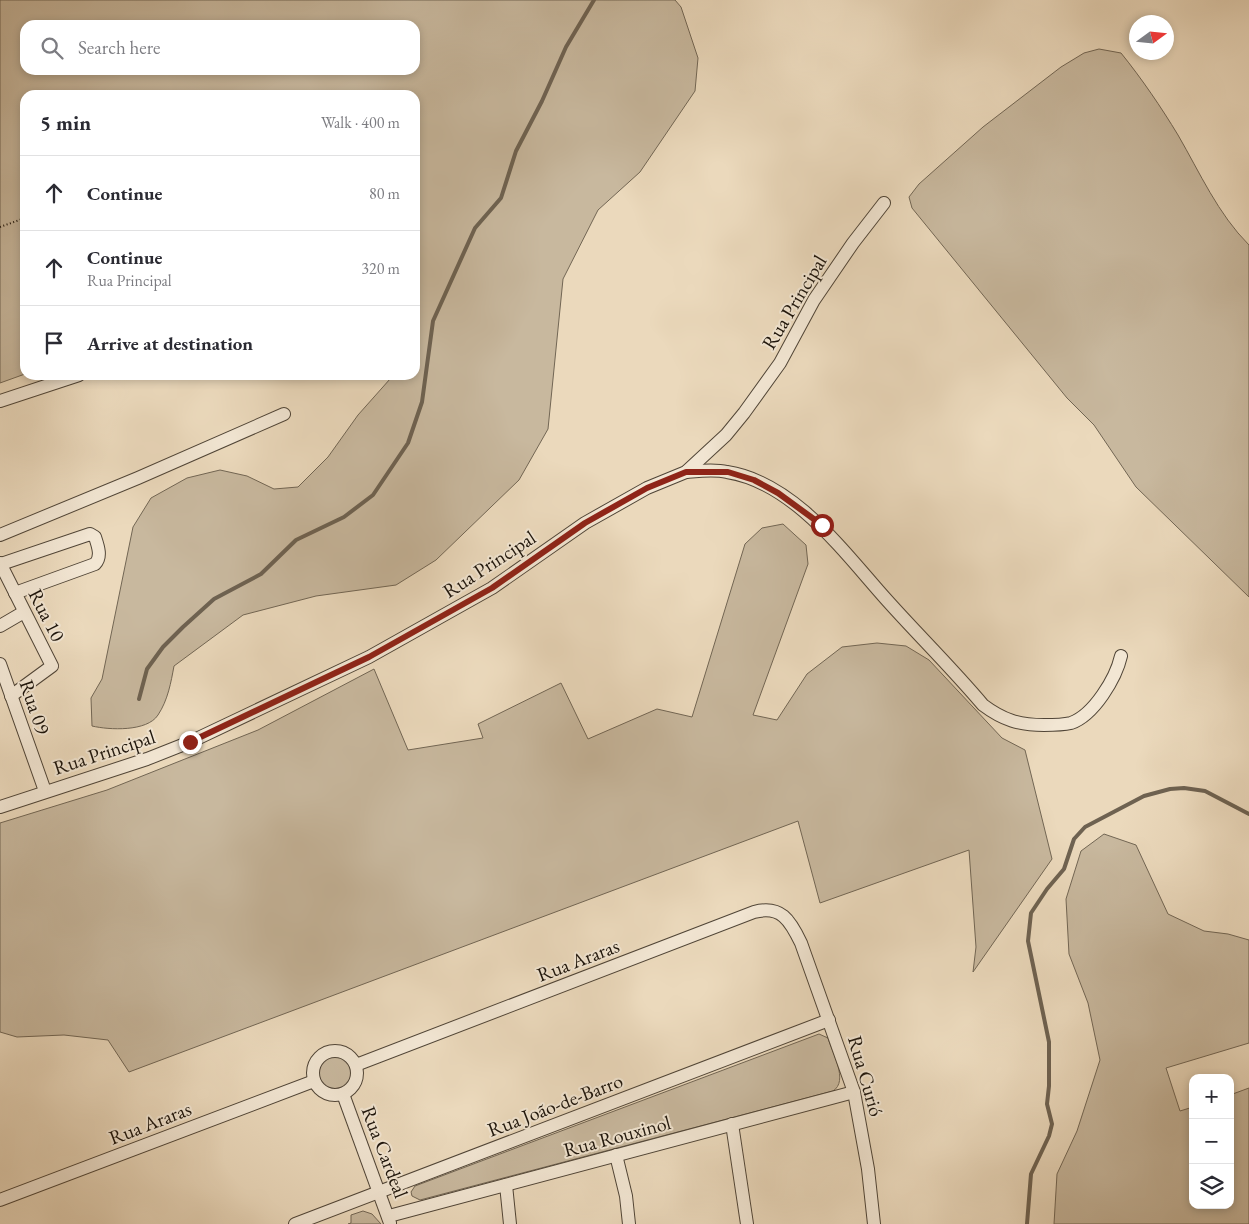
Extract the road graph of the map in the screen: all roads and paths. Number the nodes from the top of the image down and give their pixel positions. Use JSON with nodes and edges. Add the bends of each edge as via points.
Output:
{"nodes":[{"id":1,"x":884,"y":203,"type":"dead end"},
{"id":2,"x":20,"y":220,"type":"edge"},
{"id":3,"x":0,"y":227,"type":"edge"},
{"id":4,"x":63,"y":380,"type":"edge"},
{"id":5,"x":0,"y":401,"type":"edge"},
{"id":6,"x":284,"y":414,"type":"dead end"},
{"id":7,"x":686,"y":472,"type":"junction"},
{"id":8,"x":0,"y":535,"type":"edge"},
{"id":9,"x":0,"y":564,"type":"edge"},
{"id":10,"x":15,"y":593,"type":"junction"},
{"id":11,"x":24,"y":612,"type":"junction"},
{"id":12,"x":0,"y":626,"type":"edge"},
{"id":13,"x":1121,"y":656,"type":"dead end"},
{"id":14,"x":0,"y":664,"type":"edge"},
{"id":15,"x":11,"y":696,"type":"junction"},
{"id":16,"x":45,"y":791,"type":"junction"},
{"id":17,"x":0,"y":807,"type":"edge"},
{"id":18,"x":801,"y":943,"type":"joint"},
{"id":19,"x":829,"y":1020,"type":"junction"},
{"id":20,"x":356,"y":1065,"type":"junction"},
{"id":21,"x":314,"y":1081,"type":"junction"},
{"id":22,"x":854,"y":1092,"type":"junction"},
{"id":23,"x":342,"y":1094,"type":"junction"},
{"id":24,"x":732,"y":1124,"type":"junction"},
{"id":25,"x":616,"y":1155,"type":"junction"},
{"id":26,"x":506,"y":1185,"type":"junction"},
{"id":27,"x":380,"y":1192,"type":"junction"},
{"id":28,"x":0,"y":1200,"type":"edge"},
{"id":29,"x":389,"y":1220,"type":"edge"},
{"id":30,"x":295,"y":1224,"type":"edge"},
{"id":31,"x":510,"y":1224,"type":"edge"},
{"id":32,"x":629,"y":1224,"type":"edge"},
{"id":33,"x":747,"y":1224,"type":"edge"},
{"id":34,"x":874,"y":1224,"type":"edge"}],
"edges":[{"from":1,"to":7,"type":"street","name":"Rua Principal","via":[[814,300],[780,363],[744,413],[726,435]]},
{"from":2,"to":3,"type":"path"},
{"from":4,"to":5,"type":"street"},
{"from":6,"to":8,"type":"street"},
{"from":7,"to":13,"type":"street","via":[[714,470],[739,474],[778,493],[807,514],[836,540],[983,705],[999,718],[1028,725],[1058,725],[1080,718],[1107,688],[1118,670]]},
{"from":7,"to":16,"type":"street","name":"Rua Principal","via":[[647,488],[585,523],[492,588],[369,657],[190,742]]},
{"from":9,"to":10,"type":"street","name":"Rua 10"},
{"from":9,"to":10,"type":"street","via":[[90,534],[95,537],[99,559],[95,564]]},
{"from":10,"to":11,"type":"street","name":"Rua 10"},
{"from":11,"to":12,"type":"street"},
{"from":11,"to":15,"type":"street","name":"Rua 10","via":[[52,666]]},
{"from":14,"to":15,"type":"street","name":"Rua 09"},
{"from":15,"to":16,"type":"street","name":"Rua 09"},
{"from":16,"to":17,"type":"street","name":"Rua Principal"},
{"from":18,"to":19,"type":"street","name":"Rua Curió"},
{"from":18,"to":20,"type":"street","name":"Rua Araras","via":[[793,926],[778,912],[766,909],[754,912]]},
{"from":19,"to":22,"type":"street","name":"Rua Curió"},
{"from":19,"to":27,"type":"street","name":"Rua João-de-Barro"},
{"from":20,"to":21,"type":"street","via":[[352,1058],[338,1051],[324,1054],[314,1066]]},
{"from":20,"to":23,"type":"street","via":[[356,1079],[349,1091]]},
{"from":21,"to":23,"type":"street","via":[[322,1092]]},
{"from":21,"to":28,"type":"street","name":"Rua Araras"},
{"from":22,"to":24,"type":"street","name":"Rua Rouxinol"},
{"from":22,"to":34,"type":"street","name":"Rua Curió"},
{"from":23,"to":27,"type":"street","name":"Rua Cardeal"},
{"from":24,"to":25,"type":"street","name":"Rua Rouxinol"},
{"from":24,"to":33,"type":"street"},
{"from":25,"to":26,"type":"street","name":"Rua Rouxinol"},
{"from":25,"to":32,"type":"street"},
{"from":26,"to":29,"type":"street","name":"Rua Rouxinol"},
{"from":26,"to":31,"type":"street"},
{"from":27,"to":29,"type":"street","name":"Rua Cardeal"},
{"from":27,"to":30,"type":"street","name":"Rua João-de-Barro"}]}
